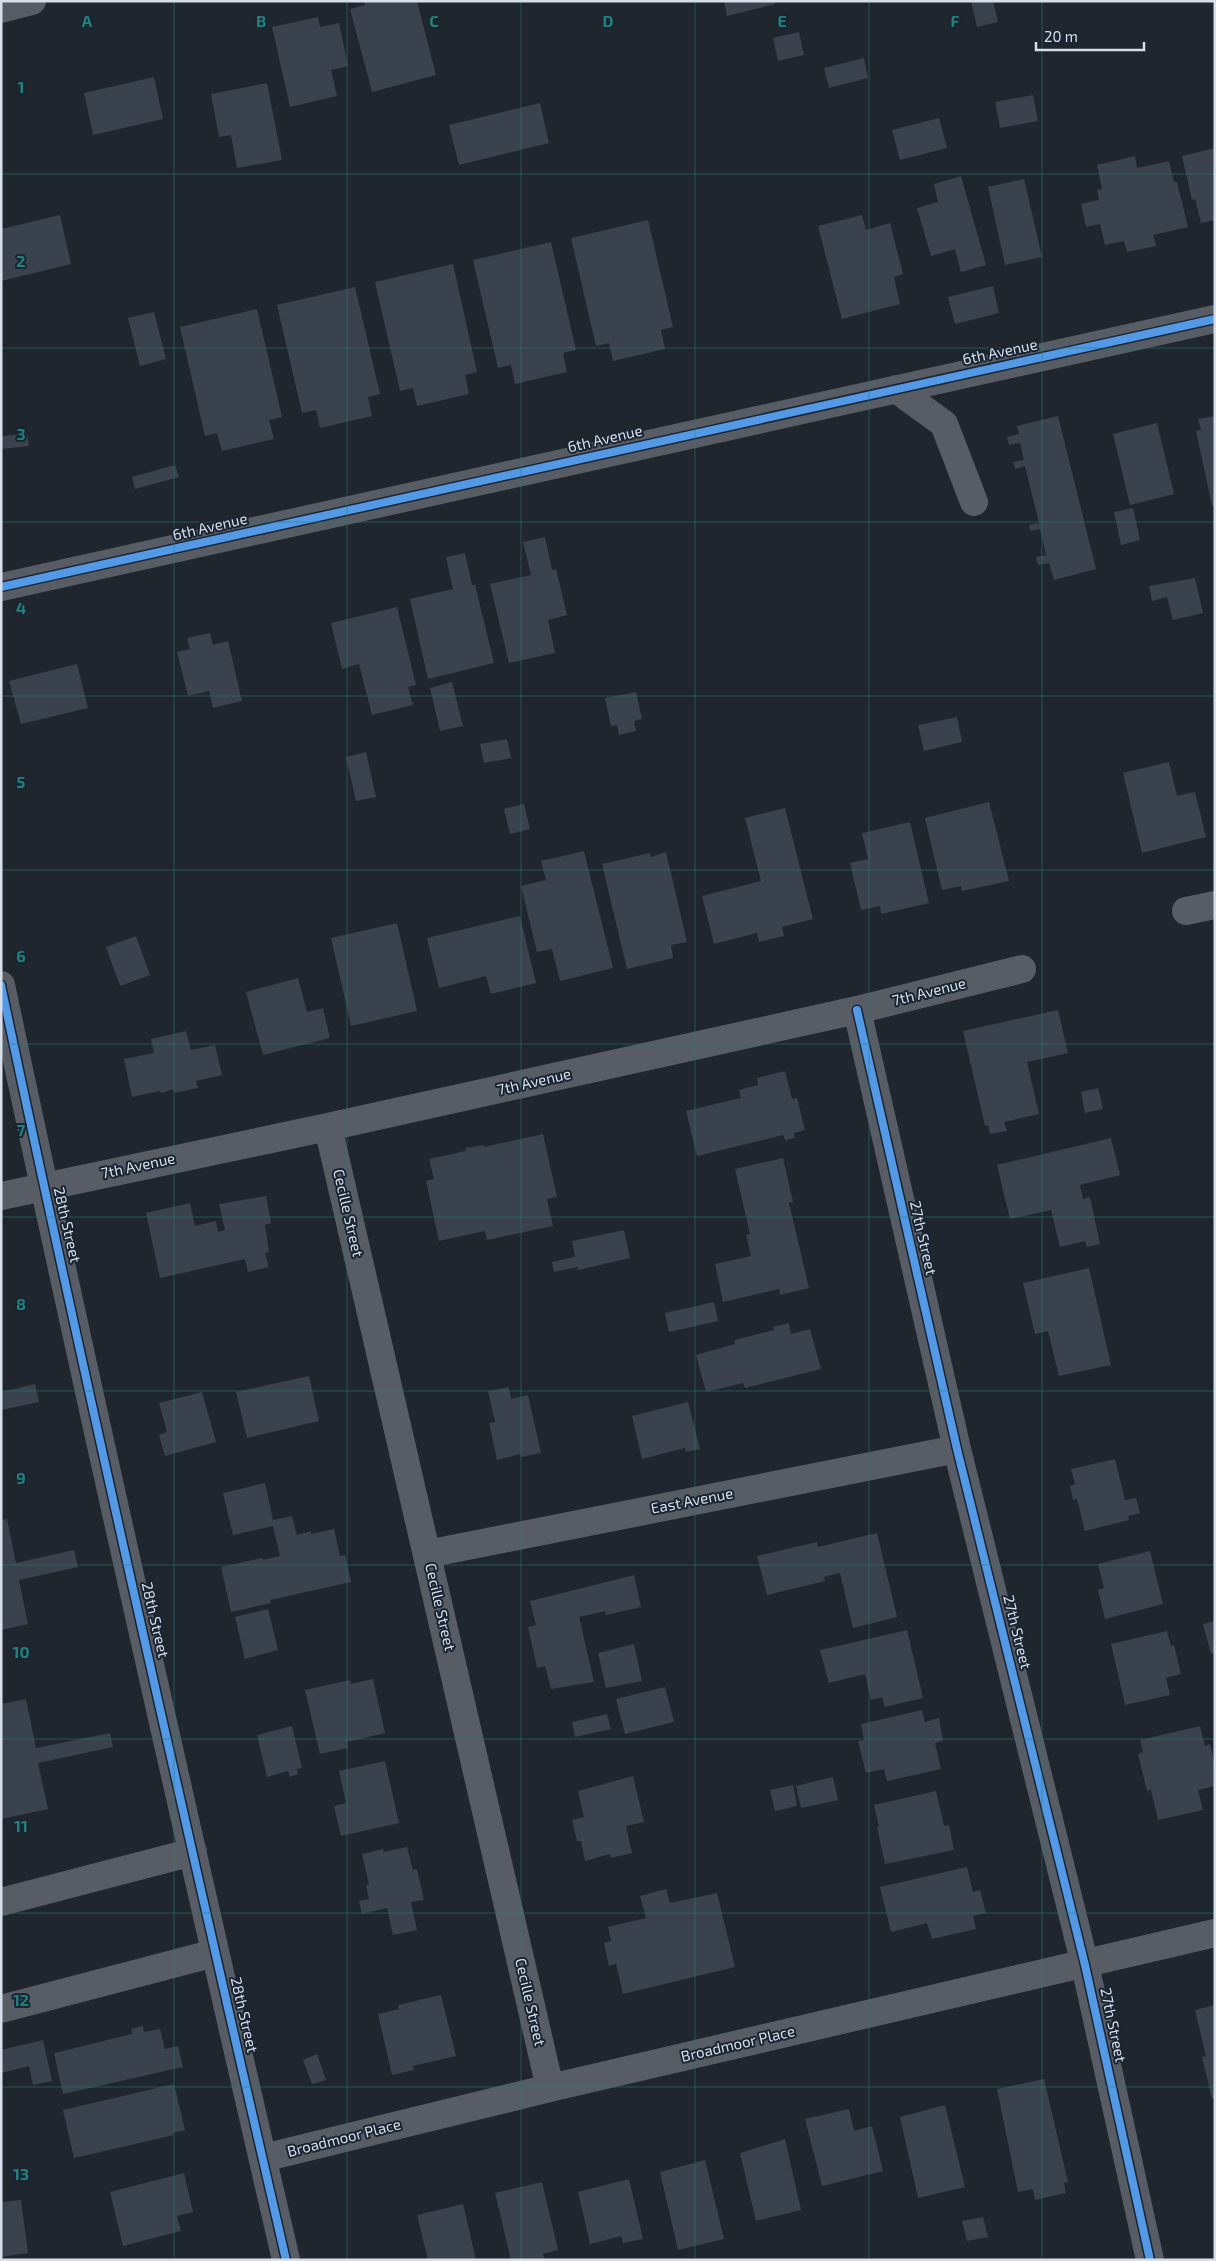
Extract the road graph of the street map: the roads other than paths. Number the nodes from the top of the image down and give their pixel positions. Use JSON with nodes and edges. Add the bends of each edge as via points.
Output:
{"nodes":[{"id":1,"x":32,"y":1,"type":"edge"},
{"id":2,"x":1,"y":8,"type":"edge"},
{"id":3,"x":1215,"y":319,"type":"edge"},
{"id":4,"x":896,"y":388,"type":"junction"},
{"id":5,"x":974,"y":502,"type":"dead end"},
{"id":6,"x":1,"y":587,"type":"edge"},
{"id":7,"x":1215,"y":905,"type":"edge"},
{"id":8,"x":1186,"y":911,"type":"dead end"},
{"id":9,"x":1022,"y":969,"type":"dead end"},
{"id":10,"x":1,"y":985,"type":"edge"},
{"id":11,"x":857,"y":1010,"type":"junction"},
{"id":12,"x":328,"y":1127,"type":"junction"},
{"id":13,"x":44,"y":1186,"type":"junction"},
{"id":14,"x":1,"y":1196,"type":"edge"},
{"id":15,"x":957,"y":1449,"type":"junction"},
{"id":16,"x":427,"y":1554,"type":"junction"},
{"id":17,"x":193,"y":1852,"type":"junction"},
{"id":18,"x":1,"y":1902,"type":"edge"},
{"id":19,"x":1215,"y":1933,"type":"edge"},
{"id":20,"x":216,"y":1954,"type":"junction"},
{"id":21,"x":1085,"y":1965,"type":"junction"},
{"id":22,"x":1,"y":2009,"type":"edge"},
{"id":23,"x":550,"y":2088,"type":"junction"},
{"id":24,"x":263,"y":2158,"type":"junction"},
{"id":25,"x":286,"y":2260,"type":"edge"},
{"id":26,"x":1150,"y":2260,"type":"edge"}],
"edges":[{"from":1,"to":2,"type":"street"},
{"from":3,"to":4,"type":"street","name":"6th Avenue"},
{"from":4,"to":5,"type":"street","via":[[944,424]]},
{"from":4,"to":6,"type":"street","name":"6th Avenue"},
{"from":7,"to":8,"type":"street"},
{"from":9,"to":11,"type":"street","name":"7th Avenue"},
{"from":10,"to":13,"type":"street","name":"28th Street"},
{"from":11,"to":12,"type":"street","name":"7th Avenue"},
{"from":11,"to":15,"type":"street","name":"27th Street"},
{"from":12,"to":13,"type":"street","name":"7th Avenue"},
{"from":12,"to":16,"type":"street","name":"Cecille Street"},
{"from":13,"to":14,"type":"street","name":"7th Avenue"},
{"from":13,"to":17,"type":"street","name":"28th Street"},
{"from":15,"to":16,"type":"street","name":"East Avenue"},
{"from":15,"to":21,"type":"street","name":"27th Street"},
{"from":16,"to":23,"type":"street","name":"Cecille Street"},
{"from":17,"to":18,"type":"street"},
{"from":17,"to":20,"type":"street","name":"28th Street"},
{"from":19,"to":21,"type":"street","name":"Broadmoor Place"},
{"from":20,"to":22,"type":"street"},
{"from":20,"to":24,"type":"street","name":"28th Street"},
{"from":21,"to":23,"type":"street","name":"Broadmoor Place"},
{"from":21,"to":26,"type":"street","name":"27th Street"},
{"from":23,"to":24,"type":"street","name":"Broadmoor Place"},
{"from":24,"to":25,"type":"street","name":"28th Street"}]}
